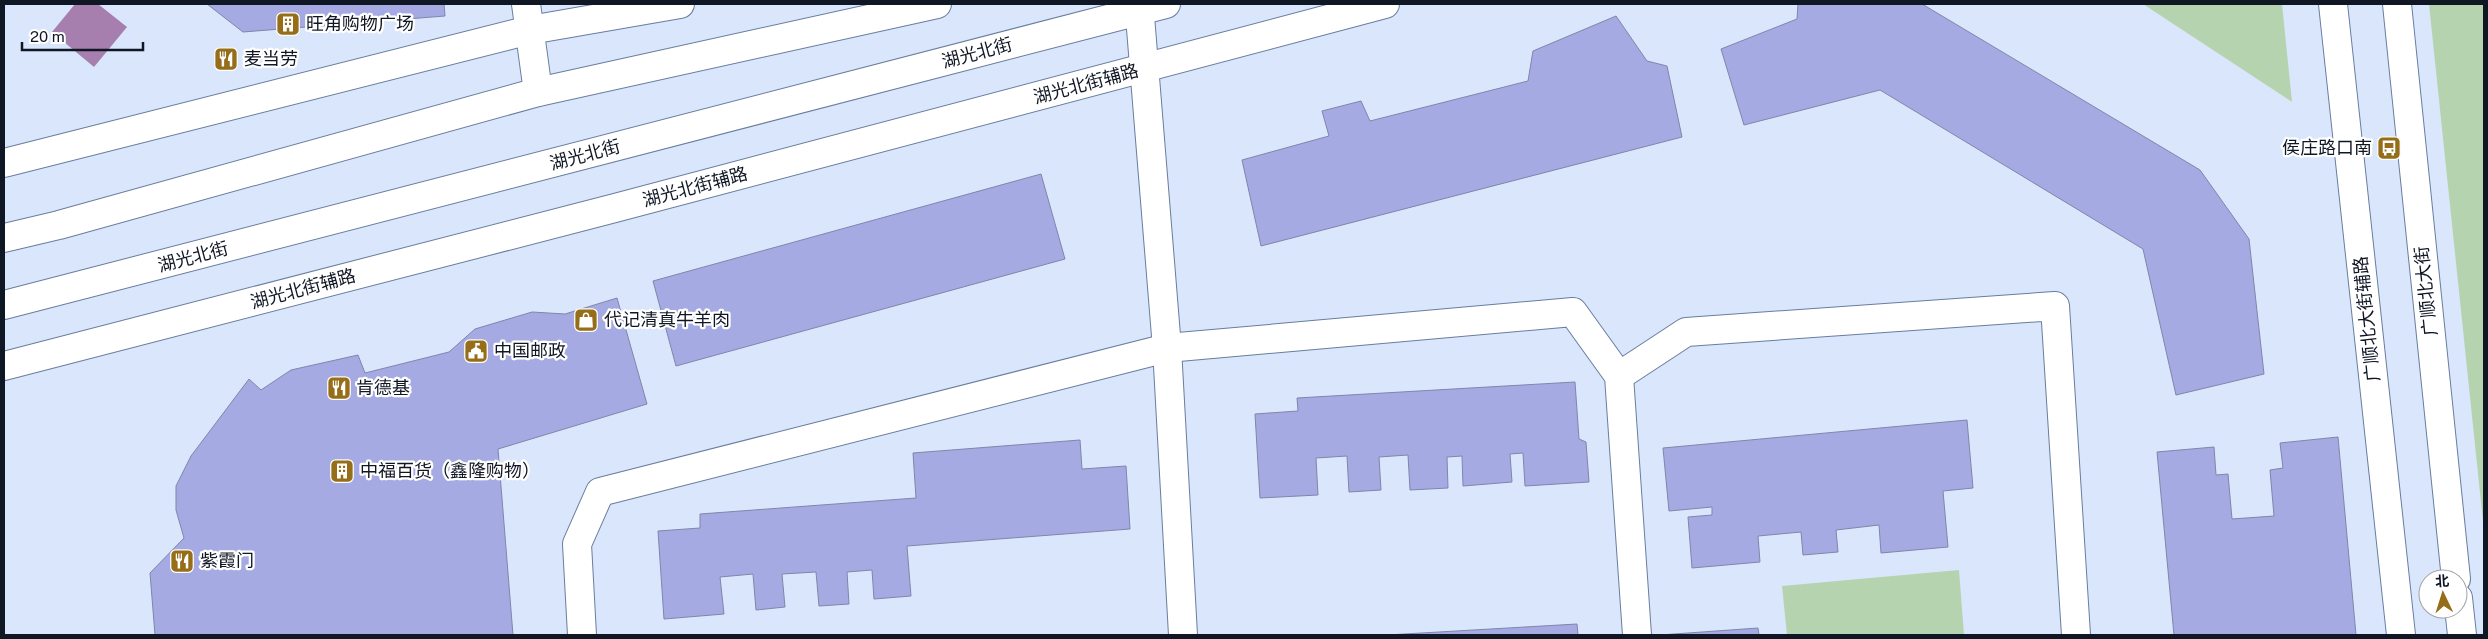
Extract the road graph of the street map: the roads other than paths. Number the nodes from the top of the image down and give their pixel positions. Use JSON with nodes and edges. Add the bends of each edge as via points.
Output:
{"nodes":[{"id":1,"x":680,"y":4,"type":"edge"},
{"id":2,"x":937,"y":4,"type":"edge"},
{"id":3,"x":1385,"y":4,"type":"edge"},
{"id":4,"x":2333,"y":4,"type":"edge"},
{"id":5,"x":2397,"y":4,"type":"edge"},
{"id":6,"x":1148,"y":6,"type":"edge"},
{"id":7,"x":528,"y":17,"type":"edge"},
{"id":8,"x":1145,"y":69,"type":"junction"},
{"id":9,"x":538,"y":92,"type":"junction"},
{"id":10,"x":4,"y":163,"type":"edge"},
{"id":11,"x":4,"y":238,"type":"edge"},
{"id":12,"x":4,"y":305,"type":"edge"},
{"id":13,"x":1167,"y":348,"type":"junction"},
{"id":14,"x":4,"y":366,"type":"edge"},
{"id":15,"x":1619,"y":376,"type":"junction"},
{"id":16,"x":2455,"y":569,"type":"edge"},
{"id":17,"x":2460,"y":619,"type":"edge"},
{"id":18,"x":582,"y":635,"type":"edge"},
{"id":19,"x":1183,"y":635,"type":"edge"},
{"id":20,"x":1637,"y":635,"type":"edge"},
{"id":21,"x":2076,"y":635,"type":"edge"},
{"id":22,"x":2401,"y":635,"type":"edge"},
{"id":23,"x":2462,"y":635,"type":"edge"}],
"edges":[{"from":1,"to":7,"type":"street"},
{"from":2,"to":9,"type":"street"},
{"from":3,"to":8,"type":"street","name":"湖光北街辅路"},
{"from":4,"to":22,"type":"street","name":"广顺北大街辅路"},
{"from":5,"to":16,"type":"street","name":"广顺北大街"},
{"from":6,"to":8,"type":"street"},
{"from":6,"to":12,"type":"street","name":"湖光北街"},
{"from":7,"to":9,"type":"street"},
{"from":7,"to":10,"type":"street"},
{"from":8,"to":13,"type":"street"},
{"from":8,"to":14,"type":"street","name":"湖光北街辅路"},
{"from":9,"to":11,"type":"street"},
{"from":13,"to":15,"type":"street","via":[[1572,312]]},
{"from":13,"to":18,"type":"street","via":[[600,492],[577,544]]},
{"from":13,"to":19,"type":"street"},
{"from":15,"to":20,"type":"street"},
{"from":15,"to":21,"type":"street","via":[[1686,332],[2055,306]]},
{"from":17,"to":23,"type":"street"}]}
